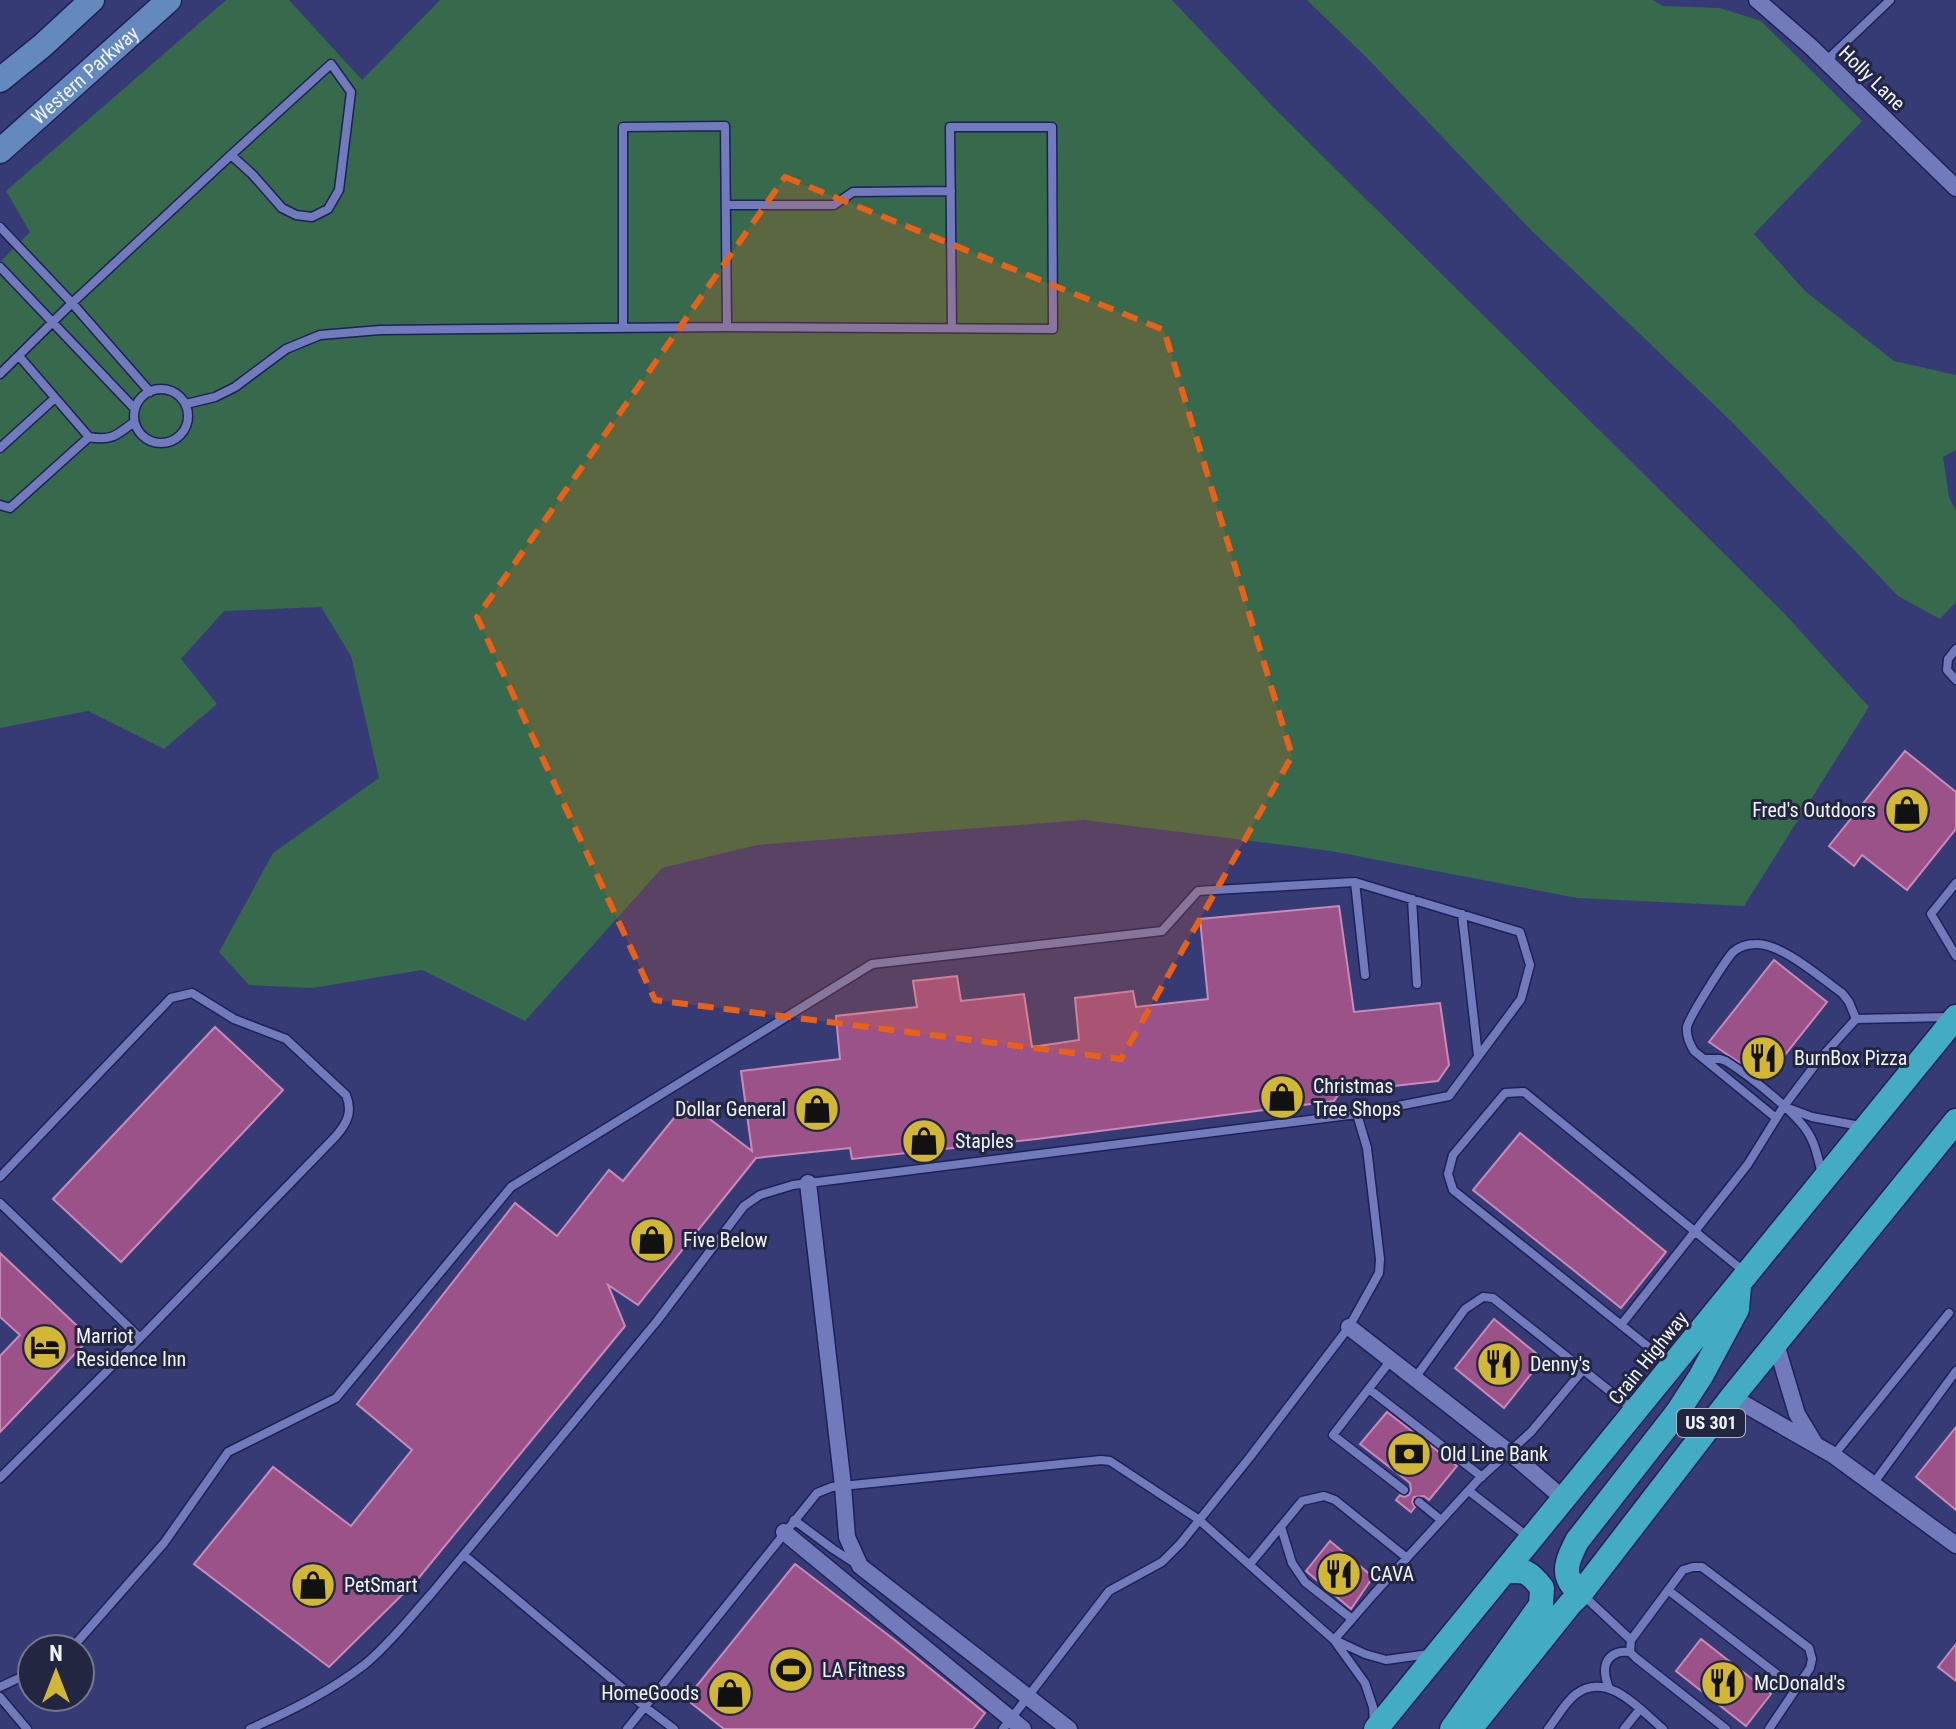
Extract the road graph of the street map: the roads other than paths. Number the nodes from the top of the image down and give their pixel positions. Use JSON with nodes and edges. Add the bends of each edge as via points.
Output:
{"nodes":[{"id":1,"x":92,"y":0,"type":"edge"},
{"id":2,"x":169,"y":0,"type":"edge"},
{"id":3,"x":1757,"y":0,"type":"edge"},
{"id":4,"x":1890,"y":0,"type":"edge"},
{"id":5,"x":1826,"y":61,"type":"junction"},
{"id":6,"x":0,"y":80,"type":"edge"},
{"id":7,"x":0,"y":151,"type":"edge"},
{"id":8,"x":231,"y":155,"type":"junction"},
{"id":9,"x":1956,"y":188,"type":"edge"},
{"id":10,"x":951,"y":191,"type":"junction"},
{"id":11,"x":726,"y":205,"type":"junction"},
{"id":12,"x":0,"y":227,"type":"edge"},
{"id":13,"x":0,"y":267,"type":"edge"},
{"id":14,"x":72,"y":303,"type":"junction"},
{"id":15,"x":53,"y":322,"type":"junction"},
{"id":16,"x":727,"y":327,"type":"junction"},
{"id":17,"x":623,"y":328,"type":"junction"},
{"id":18,"x":952,"y":328,"type":"junction"},
{"id":19,"x":19,"y":356,"type":"junction"},
{"id":20,"x":0,"y":374,"type":"edge"},
{"id":21,"x":150,"y":392,"type":"junction"},
{"id":22,"x":55,"y":398,"type":"junction"},
{"id":23,"x":186,"y":404,"type":"junction"},
{"id":24,"x":135,"y":409,"type":"junction"},
{"id":25,"x":134,"y":422,"type":"junction"},
{"id":26,"x":89,"y":437,"type":"junction"},
{"id":27,"x":0,"y":448,"type":"edge"},
{"id":28,"x":0,"y":505,"type":"edge"},
{"id":29,"x":1956,"y":649,"type":"edge"},
{"id":30,"x":1956,"y":680,"type":"edge"},
{"id":31,"x":1355,"y":882,"type":"junction"},
{"id":32,"x":1956,"y":883,"type":"edge"},
{"id":33,"x":1412,"y":899,"type":"junction"},
{"id":34,"x":1462,"y":914,"type":"junction"},
{"id":35,"x":1956,"y":956,"type":"edge"},
{"id":36,"x":1365,"y":975,"type":"dead end"},
{"id":37,"x":1417,"y":984,"type":"dead end"},
{"id":38,"x":1956,"y":1017,"type":"edge"},
{"id":39,"x":1856,"y":1019,"type":"junction"},
{"id":40,"x":1478,"y":1056,"type":"junction"},
{"id":41,"x":1704,"y":1059,"type":"junction"},
{"id":42,"x":1784,"y":1106,"type":"junction"},
{"id":43,"x":1357,"y":1114,"type":"junction"},
{"id":44,"x":1776,"y":1118,"type":"junction"},
{"id":45,"x":1956,"y":1121,"type":"edge"},
{"id":46,"x":1866,"y":1127,"type":"junction"},
{"id":47,"x":0,"y":1177,"type":"edge"},
{"id":48,"x":1823,"y":1179,"type":"junction"},
{"id":49,"x":808,"y":1183,"type":"junction"},
{"id":50,"x":0,"y":1203,"type":"edge"},
{"id":51,"x":1694,"y":1231,"type":"junction"},
{"id":52,"x":1743,"y":1279,"type":"junction"},
{"id":53,"x":1949,"y":1313,"type":"dead end"},
{"id":54,"x":1621,"y":1325,"type":"junction"},
{"id":55,"x":1349,"y":1327,"type":"junction"},
{"id":56,"x":140,"y":1338,"type":"junction"},
{"id":57,"x":1776,"y":1344,"type":"junction"},
{"id":58,"x":1391,"y":1360,"type":"junction"},
{"id":59,"x":1672,"y":1365,"type":"junction"},
{"id":60,"x":1583,"y":1370,"type":"junction"},
{"id":61,"x":1956,"y":1371,"type":"edge"},
{"id":62,"x":1415,"y":1378,"type":"junction"},
{"id":63,"x":1369,"y":1389,"type":"junction"},
{"id":64,"x":1732,"y":1397,"type":"junction"},
{"id":65,"x":1635,"y":1411,"type":"junction"},
{"id":66,"x":1816,"y":1445,"type":"junction"},
{"id":67,"x":1509,"y":1452,"type":"junction"},
{"id":68,"x":1833,"y":1455,"type":"junction"},
{"id":69,"x":1482,"y":1477,"type":"junction"},
{"id":70,"x":0,"y":1478,"type":"edge"},
{"id":71,"x":1873,"y":1484,"type":"junction"},
{"id":72,"x":843,"y":1486,"type":"junction"},
{"id":73,"x":1404,"y":1490,"type":"dead end"},
{"id":74,"x":1469,"y":1491,"type":"junction"},
{"id":75,"x":1564,"y":1499,"type":"junction"},
{"id":76,"x":1419,"y":1502,"type":"dead end"},
{"id":77,"x":1198,"y":1519,"type":"junction"},
{"id":78,"x":1441,"y":1520,"type":"junction"},
{"id":79,"x":789,"y":1526,"type":"junction"},
{"id":80,"x":1281,"y":1527,"type":"junction"},
{"id":81,"x":1531,"y":1539,"type":"junction"},
{"id":82,"x":1956,"y":1545,"type":"edge"},
{"id":83,"x":464,"y":1555,"type":"junction"},
{"id":84,"x":1407,"y":1558,"type":"junction"},
{"id":85,"x":1250,"y":1564,"type":"junction"},
{"id":86,"x":860,"y":1566,"type":"junction"},
{"id":87,"x":1504,"y":1572,"type":"junction"},
{"id":88,"x":1668,"y":1590,"type":"junction"},
{"id":89,"x":1581,"y":1593,"type":"junction"},
{"id":90,"x":913,"y":1608,"type":"junction"},
{"id":91,"x":1352,"y":1619,"type":"junction"},
{"id":92,"x":899,"y":1626,"type":"junction"},
{"id":93,"x":85,"y":1633,"type":"edge"},
{"id":94,"x":1334,"y":1640,"type":"junction"},
{"id":95,"x":1631,"y":1640,"type":"junction"},
{"id":96,"x":1630,"y":1652,"type":"junction"},
{"id":97,"x":1438,"y":1653,"type":"junction"},
{"id":98,"x":1609,"y":1688,"type":"junction"},
{"id":99,"x":1796,"y":1689,"type":"junction"},
{"id":100,"x":1028,"y":1696,"type":"junction"},
{"id":101,"x":0,"y":1697,"type":"edge"},
{"id":102,"x":645,"y":1707,"type":"junction"},
{"id":103,"x":1640,"y":1709,"type":"junction"},
{"id":104,"x":265,"y":1722,"type":"junction"},
{"id":105,"x":1012,"y":1726,"type":"edge"},
{"id":106,"x":27,"y":1729,"type":"edge"},
{"id":107,"x":250,"y":1729,"type":"edge"},
{"id":108,"x":274,"y":1729,"type":"edge"},
{"id":109,"x":627,"y":1729,"type":"edge"},
{"id":110,"x":674,"y":1729,"type":"edge"},
{"id":111,"x":1069,"y":1729,"type":"edge"},
{"id":112,"x":1375,"y":1729,"type":"edge"},
{"id":113,"x":1452,"y":1729,"type":"edge"},
{"id":114,"x":1470,"y":1729,"type":"edge"},
{"id":115,"x":1548,"y":1729,"type":"edge"},
{"id":116,"x":1624,"y":1729,"type":"edge"},
{"id":117,"x":1663,"y":1729,"type":"edge"},
{"id":118,"x":1726,"y":1729,"type":"edge"},
{"id":119,"x":1769,"y":1729,"type":"edge"}],
"edges":[{"from":1,"to":6,"type":"main road"},
{"from":2,"to":7,"type":"main road","name":"Western Parkway"},
{"from":3,"to":5,"type":"street","name":"Holly Lane"},
{"from":4,"to":5,"type":"lane"},
{"from":5,"to":9,"type":"street","name":"Holly Lane"},
{"from":8,"to":8,"type":"lane","via":[[282,208],[312,217],[328,209],[339,190],[351,92],[331,64]]},
{"from":8,"to":14,"type":"lane"},
{"from":10,"to":11,"type":"lane","via":[[853,192],[834,205]]},
{"from":10,"to":18,"type":"lane"},
{"from":10,"to":18,"type":"lane","via":[[950,127],[1052,127],[1053,329]]},
{"from":11,"to":16,"type":"lane"},
{"from":11,"to":17,"type":"lane","via":[[725,126],[623,127]]},
{"from":12,"to":14,"type":"lane"},
{"from":13,"to":15,"type":"lane"},
{"from":14,"to":15,"type":"lane"},
{"from":14,"to":21,"type":"lane"},
{"from":15,"to":19,"type":"lane"},
{"from":15,"to":24,"type":"lane"},
{"from":16,"to":17,"type":"lane"},
{"from":16,"to":18,"type":"lane"},
{"from":17,"to":23,"type":"lane","via":[[320,335],[286,349],[235,387]]},
{"from":19,"to":20,"type":"lane"},
{"from":19,"to":22,"type":"lane"},
{"from":21,"to":23,"type":"lane","via":[[166,389]]},
{"from":21,"to":24,"type":"lane"},
{"from":22,"to":26,"type":"lane"},
{"from":22,"to":27,"type":"lane"},
{"from":23,"to":25,"type":"lane","via":[[188,423],[170,442],[144,438]]},
{"from":24,"to":25,"type":"lane"},
{"from":25,"to":26,"type":"lane","via":[[107,440]]},
{"from":26,"to":28,"type":"lane","via":[[10,508]]},
{"from":29,"to":30,"type":"lane","via":[[1947,670]]},
{"from":31,"to":33,"type":"lane"},
{"from":31,"to":36,"type":"lane"},
{"from":31,"to":93,"type":"lane","via":[[1198,891],[1162,931],[872,964],[511,1187],[336,1398],[228,1452],[164,1543]]},
{"from":32,"to":35,"type":"lane","via":[[1931,914]]},
{"from":33,"to":34,"type":"lane"},
{"from":33,"to":37,"type":"lane"},
{"from":34,"to":40,"type":"lane"},
{"from":34,"to":40,"type":"lane","via":[[1520,932],[1530,965],[1521,999]]},
{"from":38,"to":39,"type":"lane"},
{"from":38,"to":46,"type":"highway","name":"Crain Highway"},
{"from":39,"to":41,"type":"lane","via":[[1842,993],[1777,948],[1745,944],[1733,952],[1689,1019],[1690,1045]]},
{"from":39,"to":42,"type":"lane"},
{"from":40,"to":43,"type":"lane","via":[[1449,1096]]},
{"from":41,"to":42,"type":"lane","via":[[1726,1061]]},
{"from":41,"to":44,"type":"lane"},
{"from":42,"to":44,"type":"lane"},
{"from":42,"to":46,"type":"lane"},
{"from":42,"to":48,"type":"lane","via":[[1811,1136]]},
{"from":43,"to":49,"type":"lane"},
{"from":43,"to":55,"type":"lane","via":[[1367,1148],[1380,1259],[1379,1273]]},
{"from":44,"to":51,"type":"lane","via":[[1748,1164]]},
{"from":45,"to":57,"type":"highway","number":"US 301"},
{"from":46,"to":48,"type":"highway","name":"Crain Highway"},
{"from":47,"to":56,"type":"lane","via":[[171,998],[183,994],[192,993],[234,1019],[286,1039],[346,1095],[347,1123],[336,1136]]},
{"from":48,"to":52,"type":"highway","name":"Crain Highway"},
{"from":49,"to":72,"type":"street"},
{"from":49,"to":83,"type":"lane","via":[[760,1195],[744,1206],[657,1321]]},
{"from":50,"to":56,"type":"lane"},
{"from":51,"to":52,"type":"lane"},
{"from":51,"to":54,"type":"lane"},
{"from":51,"to":54,"type":"lane","via":[[1524,1092],[1505,1093],[1453,1155],[1448,1174],[1453,1190]]},
{"from":52,"to":59,"type":"highway","name":"Crain Highway"},
{"from":52,"to":89,"type":"highway","via":[[1737,1309],[1701,1376],[1577,1541],[1567,1573],[1570,1585]]},
{"from":53,"to":68,"type":"lane"},
{"from":54,"to":59,"type":"lane"},
{"from":55,"to":58,"type":"street"},
{"from":55,"to":77,"type":"lane"},
{"from":56,"to":70,"type":"lane"},
{"from":57,"to":64,"type":"highway","number":"US 301"},
{"from":57,"to":66,"type":"street","via":[[1797,1414]]},
{"from":58,"to":62,"type":"street"},
{"from":58,"to":63,"type":"lane"},
{"from":59,"to":65,"type":"highway","name":"Crain Highway"},
{"from":60,"to":62,"type":"lane","via":[[1493,1298],[1483,1297],[1465,1309]]},
{"from":60,"to":65,"type":"lane"},
{"from":60,"to":67,"type":"lane"},
{"from":61,"to":71,"type":"lane"},
{"from":62,"to":67,"type":"street"},
{"from":63,"to":69,"type":"lane"},
{"from":63,"to":73,"type":"lane","via":[[1333,1435]]},
{"from":64,"to":66,"type":"street"},
{"from":64,"to":89,"type":"highway","number":"US 301"},
{"from":65,"to":75,"type":"highway","name":"Crain Highway"},
{"from":66,"to":68,"type":"street"},
{"from":67,"to":69,"type":"lane"},
{"from":67,"to":75,"type":"street"},
{"from":68,"to":71,"type":"street"},
{"from":69,"to":74,"type":"lane"},
{"from":71,"to":82,"type":"street"},
{"from":72,"to":77,"type":"lane","via":[[1101,1460]]},
{"from":72,"to":79,"type":"lane","via":[[817,1493]]},
{"from":72,"to":86,"type":"street","via":[[847,1537]]},
{"from":74,"to":78,"type":"lane"},
{"from":74,"to":81,"type":"lane"},
{"from":75,"to":81,"type":"highway","name":"Crain Highway"},
{"from":76,"to":78,"type":"lane"},
{"from":77,"to":85,"type":"lane"},
{"from":77,"to":100,"type":"lane","via":[[1162,1562],[1109,1591]]},
{"from":78,"to":84,"type":"lane"},
{"from":79,"to":86,"type":"lane"},
{"from":79,"to":92,"type":"street"},
{"from":79,"to":102,"type":"lane"},
{"from":80,"to":84,"type":"lane","via":[[1302,1501],[1324,1496]]},
{"from":80,"to":85,"type":"lane"},
{"from":80,"to":91,"type":"lane","via":[[1292,1563],[1305,1582]]},
{"from":81,"to":87,"type":"highway","name":"Crain Highway"},
{"from":83,"to":102,"type":"lane"},
{"from":83,"to":104,"type":"lane","via":[[366,1663],[320,1695]]},
{"from":84,"to":91,"type":"lane"},
{"from":85,"to":94,"type":"lane"},
{"from":86,"to":90,"type":"street"},
{"from":87,"to":97,"type":"highway","name":"Crain Highway"},
{"from":87,"to":113,"type":"highway","via":[[1520,1570],[1537,1580],[1541,1605]]},
{"from":88,"to":95,"type":"lane"},
{"from":88,"to":99,"type":"lane"},
{"from":88,"to":99,"type":"lane","via":[[1683,1570],[1702,1567],[1809,1648],[1810,1668]]},
{"from":89,"to":95,"type":"lane"},
{"from":89,"to":114,"type":"highway","number":"US 301"},
{"from":90,"to":92,"type":"lane"},
{"from":90,"to":100,"type":"street"},
{"from":91,"to":94,"type":"lane"},
{"from":92,"to":105,"type":"street"},
{"from":94,"to":97,"type":"lane","via":[[1386,1660]]},
{"from":94,"to":112,"type":"lane","via":[[1365,1683]]},
{"from":95,"to":96,"type":"lane"},
{"from":96,"to":98,"type":"lane","via":[[1616,1653],[1608,1661],[1604,1676]]},
{"from":96,"to":118,"type":"lane"},
{"from":97,"to":112,"type":"highway","name":"Crain Highway"},
{"from":98,"to":103,"type":"lane"},
{"from":98,"to":115,"type":"lane","via":[[1574,1695]]},
{"from":99,"to":119,"type":"lane"},
{"from":100,"to":105,"type":"lane"},
{"from":100,"to":111,"type":"street"},
{"from":101,"to":106,"type":"lane"},
{"from":102,"to":109,"type":"lane"},
{"from":102,"to":110,"type":"lane"},
{"from":103,"to":116,"type":"lane"},
{"from":103,"to":117,"type":"lane"},
{"from":104,"to":107,"type":"lane"},
{"from":104,"to":108,"type":"lane"}]}
